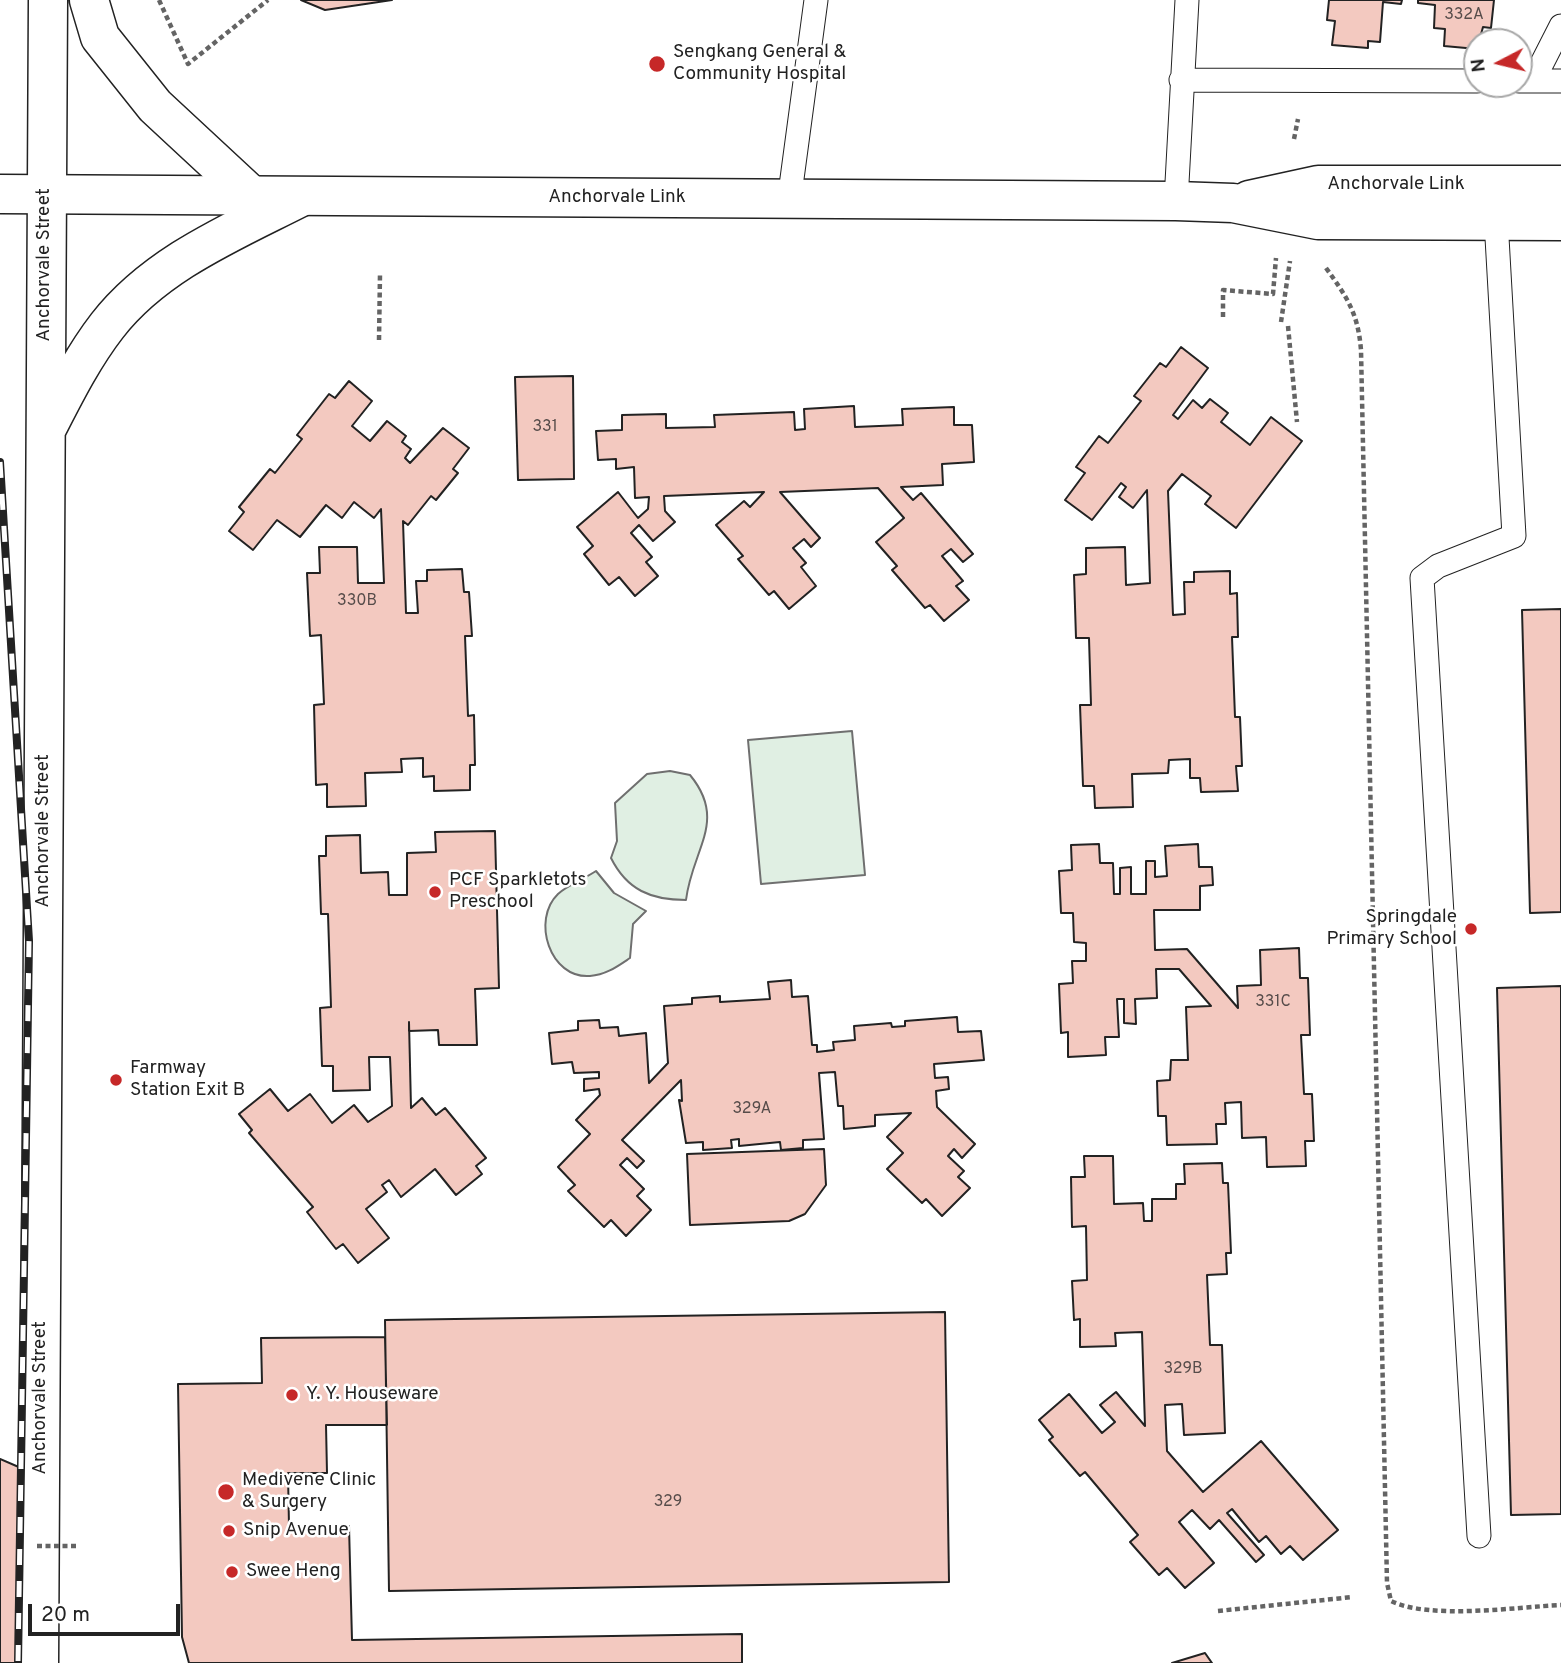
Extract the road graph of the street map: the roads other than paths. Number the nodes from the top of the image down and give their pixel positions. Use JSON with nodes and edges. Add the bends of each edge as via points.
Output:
{"nodes":[{"id":1,"x":48,"y":0,"type":"edge"},
{"id":2,"x":89,"y":0,"type":"edge"},
{"id":3,"x":816,"y":0,"type":"edge"},
{"id":4,"x":1187,"y":0,"type":"edge"},
{"id":5,"x":1561,"y":26,"type":"edge"},
{"id":6,"x":1533,"y":70,"type":"edge"},
{"id":7,"x":1181,"y":80,"type":"junction"},
{"id":8,"x":1463,"y":81,"type":"edge"},
{"id":9,"x":1533,"y":81,"type":"edge"},
{"id":10,"x":1561,"y":81,"type":"edge"},
{"id":11,"x":1561,"y":185,"type":"edge"},
{"id":12,"x":0,"y":194,"type":"edge"},
{"id":13,"x":45,"y":194,"type":"junction"},
{"id":14,"x":253,"y":197,"type":"junction"},
{"id":15,"x":299,"y":198,"type":"junction"},
{"id":16,"x":789,"y":201,"type":"junction"},
{"id":17,"x":1176,"y":201,"type":"junction"},
{"id":18,"x":1233,"y":204,"type":"junction"},
{"id":19,"x":1496,"y":220,"type":"junction"},
{"id":20,"x":1561,"y":221,"type":"edge"},
{"id":21,"x":44,"y":433,"type":"junction"},
{"id":22,"x":1479,"y":1536,"type":"dead end"},
{"id":23,"x":40,"y":1663,"type":"edge"}],
"edges":[{"from":1,"to":13,"type":"street","name":"Anchorvale Street"},
{"from":2,"to":14,"type":"street","via":[[100,37],[155,106]]},
{"from":3,"to":16,"type":"lane"},
{"from":4,"to":7,"type":"lane"},
{"from":5,"to":6,"type":"lane"},
{"from":7,"to":8,"type":"lane"},
{"from":7,"to":17,"type":"lane"},
{"from":9,"to":10,"type":"lane"},
{"from":11,"to":18,"type":"street","name":"Anchorvale Link","via":[[1318,184]]},
{"from":12,"to":13,"type":"street","name":"Anchorvale Link"},
{"from":13,"to":14,"type":"street","name":"Anchorvale Link"},
{"from":13,"to":21,"type":"street","name":"Anchorvale Street"},
{"from":14,"to":15,"type":"street","name":"Anchorvale Link"},
{"from":15,"to":16,"type":"street","name":"Anchorvale Link"},
{"from":15,"to":21,"type":"street","via":[[192,253],[139,293],[108,325],[80,366]]},
{"from":16,"to":17,"type":"street","name":"Anchorvale Link"},
{"from":17,"to":18,"type":"street","name":"Anchorvale Link"},
{"from":18,"to":19,"type":"street","name":"Anchorvale Link","via":[[1318,220]]},
{"from":19,"to":20,"type":"street","name":"Anchorvale Link"},
{"from":19,"to":22,"type":"lane","via":[[1514,536],[1438,566],[1422,578]]},
{"from":21,"to":23,"type":"street","name":"Anchorvale Street"}]}
